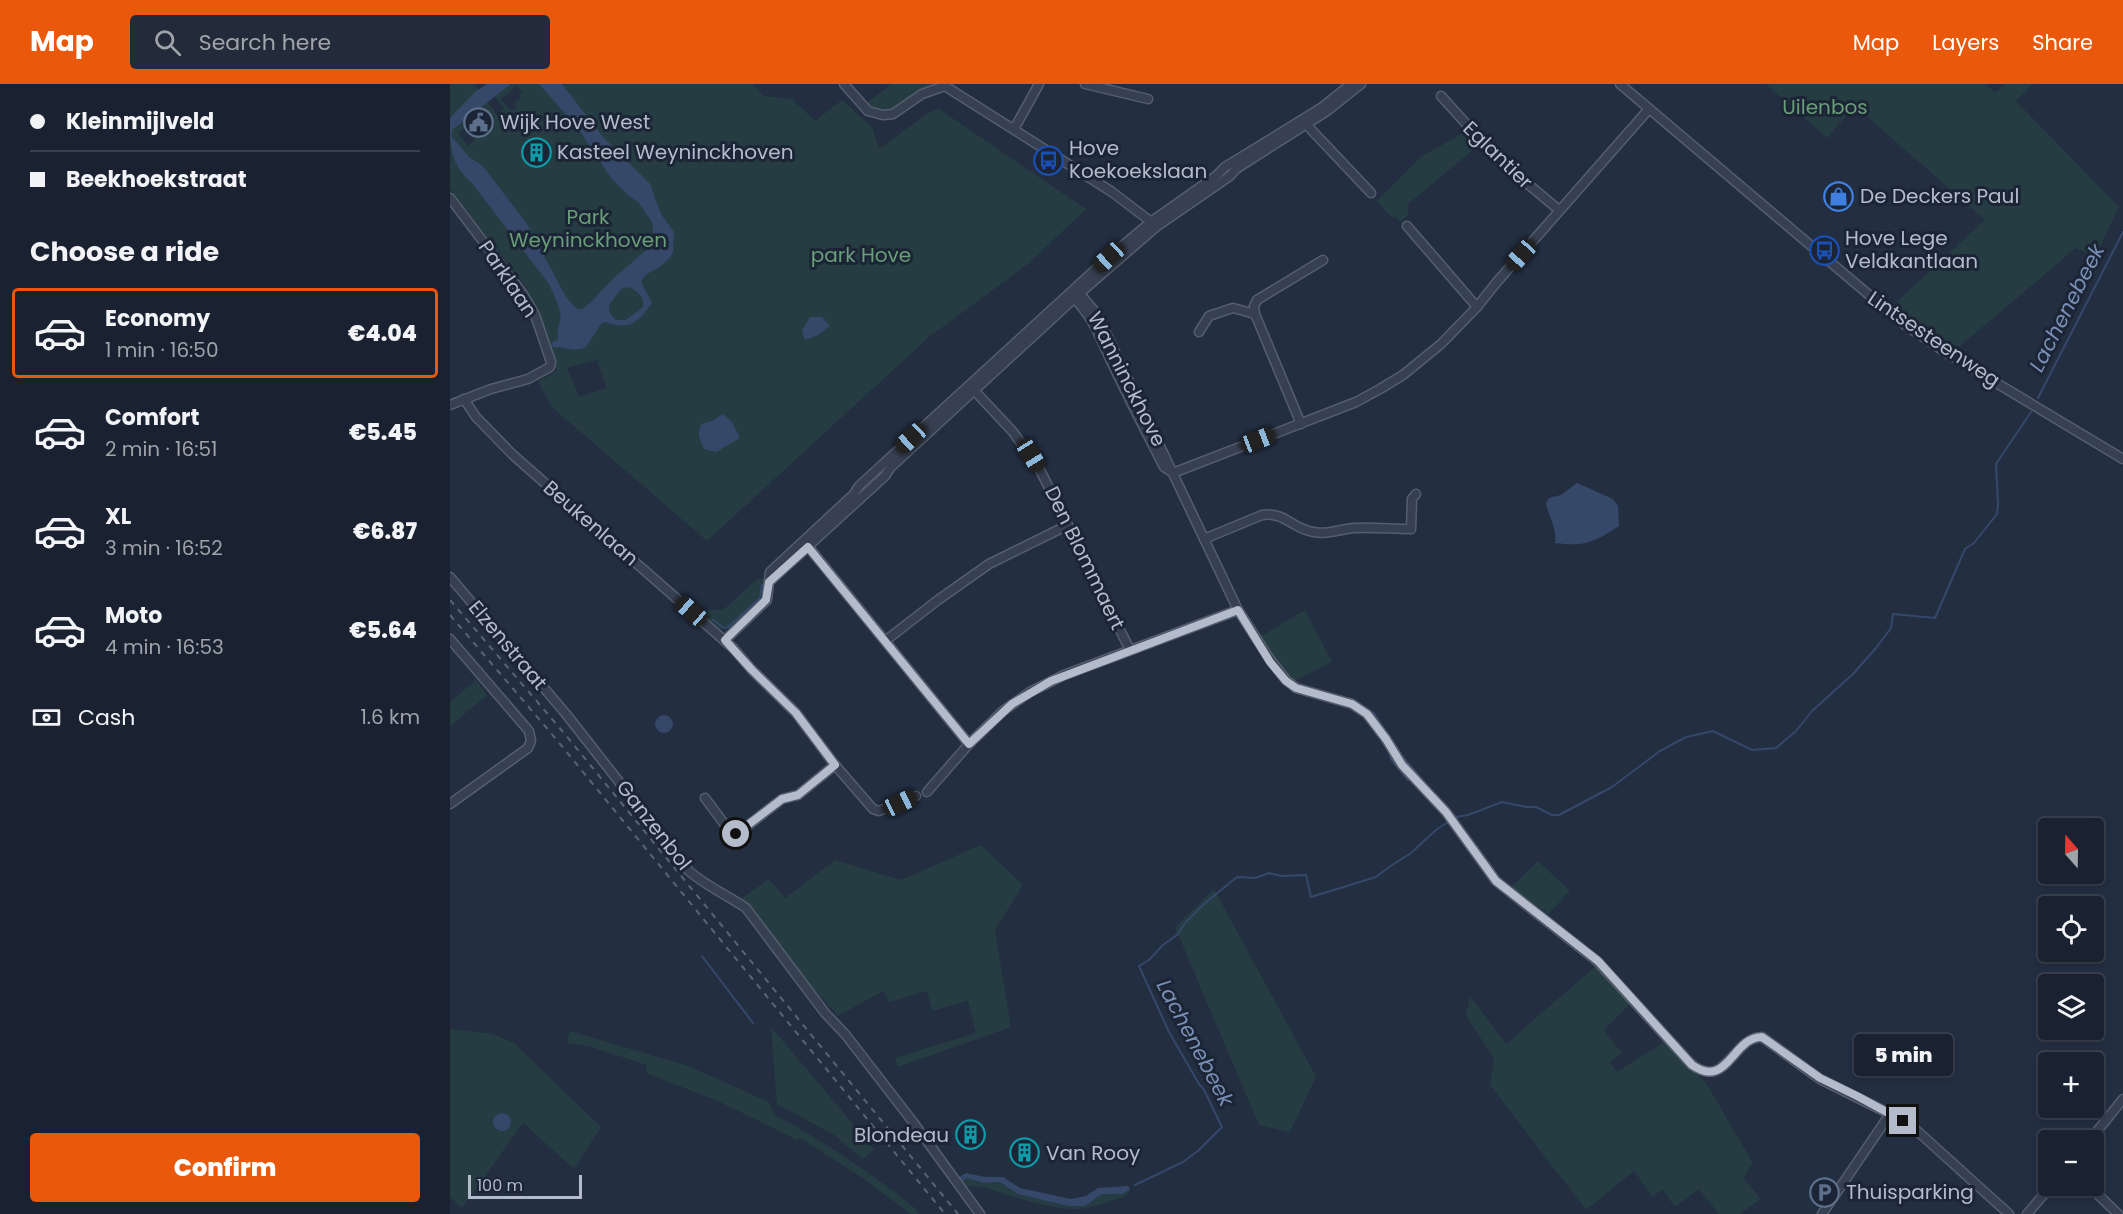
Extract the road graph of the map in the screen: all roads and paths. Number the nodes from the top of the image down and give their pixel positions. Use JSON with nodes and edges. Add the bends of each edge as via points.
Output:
{"nodes":[{"id":1,"x":844,"y":84,"type":"edge"},
{"id":2,"x":1039,"y":84,"type":"edge"},
{"id":3,"x":1085,"y":84,"type":"edge"},
{"id":4,"x":1351,"y":84,"type":"edge"},
{"id":5,"x":1360,"y":84,"type":"edge"},
{"id":6,"x":1620,"y":84,"type":"edge"},
{"id":7,"x":945,"y":85,"type":"edge"},
{"id":8,"x":1441,"y":96,"type":"dead end"},
{"id":9,"x":1148,"y":99,"type":"dead end"},
{"id":10,"x":1649,"y":109,"type":"junction"},
{"id":11,"x":1304,"y":121,"type":"junction"},
{"id":12,"x":1014,"y":129,"type":"junction"},
{"id":13,"x":1371,"y":193,"type":"dead end"},
{"id":14,"x":450,"y":198,"type":"edge"},
{"id":15,"x":1559,"y":210,"type":"junction"},
{"id":16,"x":1154,"y":224,"type":"junction"},
{"id":17,"x":1407,"y":226,"type":"dead end"},
{"id":18,"x":1323,"y":260,"type":"dead end"},
{"id":19,"x":1075,"y":293,"type":"junction"},
{"id":20,"x":1478,"y":306,"type":"junction"},
{"id":21,"x":1255,"y":314,"type":"junction"},
{"id":22,"x":1199,"y":332,"type":"dead end"},
{"id":23,"x":972,"y":387,"type":"junction"},
{"id":24,"x":464,"y":399,"type":"junction"},
{"id":25,"x":450,"y":405,"type":"edge"},
{"id":26,"x":1301,"y":424,"type":"junction"},
{"id":27,"x":2123,"y":459,"type":"edge"},
{"id":28,"x":1173,"y":473,"type":"junction"},
{"id":29,"x":1416,"y":494,"type":"dead end"},
{"id":30,"x":1068,"y":525,"type":"junction"},
{"id":31,"x":1204,"y":539,"type":"junction"},
{"id":32,"x":806,"y":544,"type":"junction"},
{"id":33,"x":450,"y":577,"type":"edge"},
{"id":34,"x":1238,"y":610,"type":"junction"},
{"id":35,"x":450,"y":639,"type":"edge"},
{"id":36,"x":725,"y":640,"type":"junction"},
{"id":37,"x":885,"y":641,"type":"junction"},
{"id":38,"x":1130,"y":650,"type":"junction"},
{"id":39,"x":566,"y":714,"type":"joint"},
{"id":40,"x":969,"y":744,"type":"junction"},
{"id":41,"x":835,"y":765,"type":"junction"},
{"id":42,"x":927,"y":792,"type":"dead end"},
{"id":43,"x":915,"y":795,"type":"dead end"},
{"id":44,"x":705,"y":798,"type":"dead end"},
{"id":45,"x":450,"y":804,"type":"edge"},
{"id":46,"x":2123,"y":1099,"type":"edge"},
{"id":47,"x":1890,"y":1113,"type":"junction"},
{"id":48,"x":2098,"y":1130,"type":"edge"},
{"id":49,"x":2043,"y":1196,"type":"edge"},
{"id":50,"x":2099,"y":1196,"type":"edge"},
{"id":51,"x":980,"y":1214,"type":"edge"},
{"id":52,"x":1822,"y":1214,"type":"edge"},
{"id":53,"x":2009,"y":1214,"type":"edge"},
{"id":54,"x":2027,"y":1214,"type":"edge"},
{"id":55,"x":2118,"y":1214,"type":"edge"}],
"edges":[{"from":1,"to":7,"type":"street","via":[[868,111],[883,115],[893,114],[922,94]]},
{"from":2,"to":12,"type":"street"},
{"from":3,"to":9,"type":"street"},
{"from":4,"to":11,"type":"street"},
{"from":5,"to":11,"type":"street","via":[[1339,102]]},
{"from":6,"to":10,"type":"street","name":"Lintsesteenweg"},
{"from":7,"to":12,"type":"street"},
{"from":8,"to":15,"type":"street","name":"Eglantier","via":[[1498,159]]},
{"from":10,"to":15,"type":"street"},
{"from":10,"to":27,"type":"street","name":"Lintsesteenweg","via":[[1901,322]]},
{"from":11,"to":13,"type":"street"},
{"from":11,"to":16,"type":"street","via":[[1225,167]]},
{"from":12,"to":16,"type":"street"},
{"from":14,"to":24,"type":"street","name":"Parklaan","via":[[523,294],[535,315],[551,362],[550,367],[528,379]]},
{"from":15,"to":20,"type":"street"},
{"from":16,"to":19,"type":"street"},
{"from":17,"to":20,"type":"street"},
{"from":18,"to":21,"type":"street","via":[[1257,300]]},
{"from":19,"to":23,"type":"street"},
{"from":19,"to":28,"type":"street","name":"Wanninckhove","via":[[1097,314]]},
{"from":20,"to":26,"type":"street","via":[[1403,375],[1356,402]]},
{"from":21,"to":22,"type":"street","via":[[1233,308],[1209,316]]},
{"from":21,"to":26,"type":"street"},
{"from":23,"to":30,"type":"street","name":"Den Blommaert","via":[[1031,455]]},
{"from":23,"to":32,"type":"street","via":[[880,481]]},
{"from":24,"to":25,"type":"street","name":"Parklaan"},
{"from":24,"to":36,"type":"street","name":"Beukenlaan","via":[[513,455]]},
{"from":26,"to":28,"type":"street"},
{"from":28,"to":31,"type":"street","name":"Wanninckhove"},
{"from":29,"to":31,"type":"street","via":[[1412,499],[1411,529],[1312,532],[1268,514]]},
{"from":30,"to":37,"type":"street","via":[[989,564]]},
{"from":30,"to":38,"type":"street","name":"Den Blommaert"},
{"from":31,"to":34,"type":"street","name":"Wanninckhove"},
{"from":32,"to":36,"type":"street","via":[[770,572],[766,600]]},
{"from":32,"to":37,"type":"street"},
{"from":33,"to":39,"type":"street","name":"Elzenstraat"},
{"from":34,"to":38,"type":"street"},
{"from":34,"to":47,"type":"street","name":"Wanninckhove","via":[[1280,674],[1296,688],[1352,704],[1367,714],[1402,765],[1446,812],[1496,881],[1598,961],[1692,1065],[1713,1072],[1749,1041],[1762,1037],[1820,1078]]},
{"from":35,"to":45,"type":"street","via":[[529,731],[531,741],[528,748]]},
{"from":36,"to":41,"type":"street","name":"Beukenlaan","via":[[796,713]]},
{"from":37,"to":40,"type":"street"},
{"from":38,"to":40,"type":"street","via":[[1030,692],[1003,711]]},
{"from":39,"to":51,"type":"street","name":"Ganzenbol","via":[[689,871],[746,908]]},
{"from":40,"to":42,"type":"street"},
{"from":41,"to":43,"type":"street","name":"Beukenlaan","via":[[876,811]]},
{"from":41,"to":44,"type":"street","via":[[798,795],[782,799],[736,834],[731,833]]},
{"from":46,"to":48,"type":"street"},
{"from":47,"to":52,"type":"street"},
{"from":47,"to":53,"type":"street","via":[[1915,1129]]},
{"from":49,"to":54,"type":"street"},
{"from":50,"to":55,"type":"street"}]}
